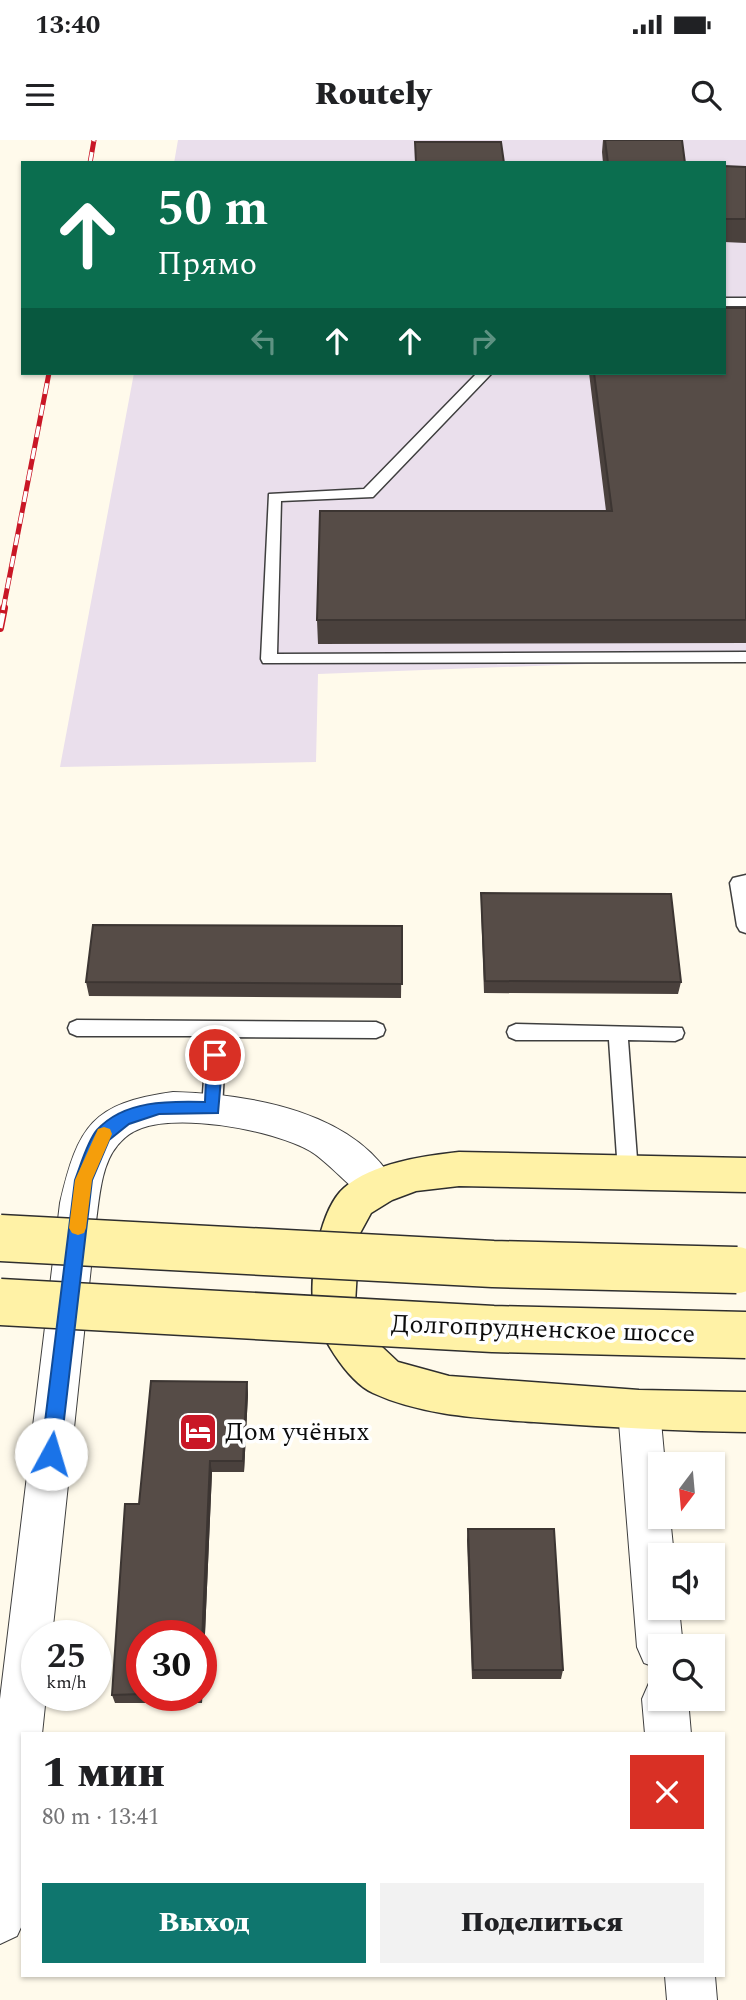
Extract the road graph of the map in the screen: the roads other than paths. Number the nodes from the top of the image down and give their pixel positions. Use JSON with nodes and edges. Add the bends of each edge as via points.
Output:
{"nodes":[{"id":1,"x":726,"y":302,"type":"edge"},
{"id":2,"x":746,"y":302,"type":"edge"},
{"id":3,"x":483,"y":375,"type":"edge"},
{"id":4,"x":746,"y":657,"type":"edge"},
{"id":5,"x":746,"y":883,"type":"edge"},
{"id":6,"x":746,"y":926,"type":"edge"},
{"id":7,"x":77,"y":1028,"type":"dead end"},
{"id":8,"x":217,"y":1029,"type":"junction"},
{"id":9,"x":376,"y":1030,"type":"dead end"},
{"id":10,"x":516,"y":1032,"type":"dead end"},
{"id":11,"x":618,"y":1032,"type":"junction"},
{"id":12,"x":675,"y":1032,"type":"dead end"},
{"id":13,"x":212,"y":1108,"type":"junction"},
{"id":14,"x":628,"y":1172,"type":"junction"},
{"id":15,"x":746,"y":1175,"type":"edge"},
{"id":16,"x":378,"y":1188,"type":"junction"},
{"id":17,"x":0,"y":1238,"type":"edge"},
{"id":18,"x":741,"y":1270,"type":"edge"},
{"id":19,"x":0,"y":1303,"type":"edge"},
{"id":20,"x":746,"y":1335,"type":"edge"},
{"id":21,"x":639,"y":1410,"type":"junction"},
{"id":22,"x":746,"y":1412,"type":"edge"},
{"id":23,"x":659,"y":1634,"type":"edge"},
{"id":24,"x":666,"y":1711,"type":"edge"},
{"id":25,"x":668,"y":1732,"type":"edge"},
{"id":26,"x":0,"y":1919,"type":"edge"},
{"id":27,"x":690,"y":1977,"type":"edge"},
{"id":28,"x":692,"y":2000,"type":"edge"}],
"edges":[{"from":1,"to":2,"type":"lane"},
{"from":3,"to":4,"type":"lane","via":[[368,494],[274,497],[269,659]]},
{"from":5,"to":6,"type":"lane","via":[[739,883]]},
{"from":7,"to":8,"type":"lane"},
{"from":8,"to":9,"type":"lane"},
{"from":8,"to":13,"type":"lane"},
{"from":10,"to":11,"type":"lane"},
{"from":11,"to":12,"type":"lane"},
{"from":11,"to":14,"type":"lane"},
{"from":13,"to":16,"type":"street","via":[[270,1118],[320,1138],[359,1166]]},
{"from":13,"to":26,"type":"street","via":[[159,1108],[124,1119],[103,1135],[83,1180]]},
{"from":14,"to":15,"type":"main road","name":"Долгопрудненское шоссе"},
{"from":14,"to":16,"type":"main road","name":"Долгопрудненское шоссе","via":[[458,1169],[414,1174]]},
{"from":16,"to":21,"type":"main road","name":"Долгопрудненское шоссе","via":[[357,1201],[339,1233],[334,1304],[347,1341],[385,1378],[449,1396]]},
{"from":17,"to":18,"type":"main road","bridge":true,"via":[[493,1265]]},
{"from":19,"to":20,"type":"main road","name":"Долгопрудненское шоссе","bridge":true,"via":[[479,1328]]},
{"from":21,"to":22,"type":"main road","name":"Долгопрудненское шоссе"},
{"from":21,"to":23,"type":"street"},
{"from":24,"to":25,"type":"street"},
{"from":27,"to":28,"type":"street"}]}
